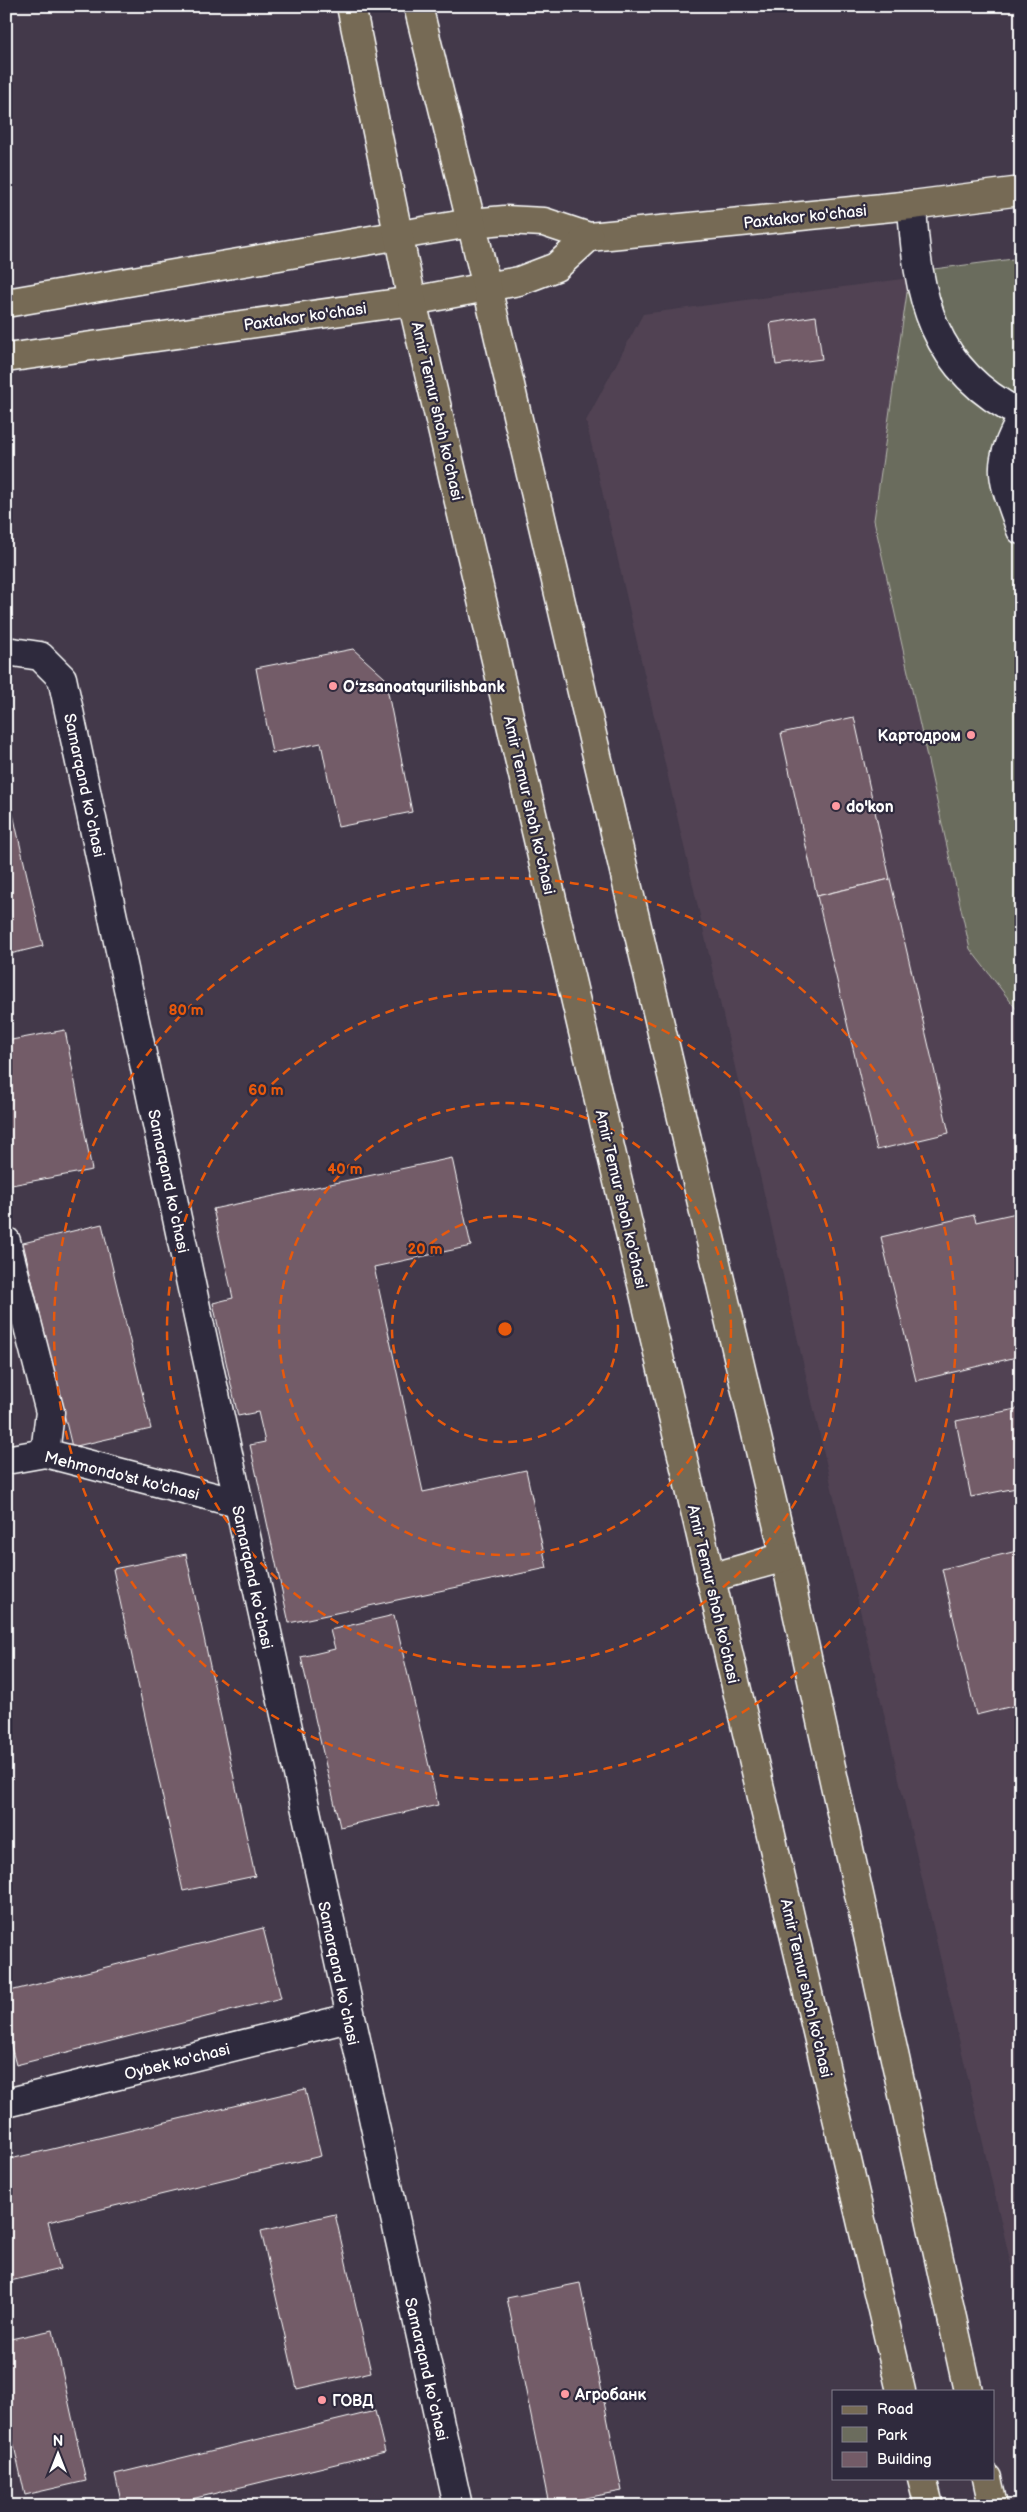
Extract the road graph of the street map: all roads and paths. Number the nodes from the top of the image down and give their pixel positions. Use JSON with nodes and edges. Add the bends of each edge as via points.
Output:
{"nodes":[{"id":1,"x":350,"y":6,"type":"edge"},
{"id":2,"x":418,"y":6,"type":"edge"},
{"id":3,"x":1021,"y":191,"type":"edge"},
{"id":4,"x":912,"y":205,"type":"junction"},
{"id":5,"x":470,"y":223,"type":"junction"},
{"id":6,"x":400,"y":235,"type":"junction"},
{"id":7,"x":590,"y":237,"type":"junction"},
{"id":8,"x":487,"y":288,"type":"junction"},
{"id":9,"x":412,"y":301,"type":"junction"},
{"id":10,"x":6,"y":302,"type":"edge"},
{"id":11,"x":6,"y":358,"type":"edge"},
{"id":12,"x":1021,"y":414,"type":"edge"},
{"id":13,"x":1021,"y":420,"type":"edge"},
{"id":14,"x":1021,"y":530,"type":"edge"},
{"id":15,"x":6,"y":651,"type":"edge"},
{"id":16,"x":6,"y":1242,"type":"edge"},
{"id":17,"x":44,"y":1453,"type":"junction"},
{"id":18,"x":6,"y":1460,"type":"edge"},
{"id":19,"x":237,"y":1503,"type":"junction"},
{"id":20,"x":785,"y":1557,"type":"junction"},
{"id":21,"x":710,"y":1578,"type":"junction"},
{"id":22,"x":349,"y":2018,"type":"junction"},
{"id":23,"x":6,"y":2103,"type":"edge"},
{"id":24,"x":901,"y":2390,"type":"edge"},
{"id":25,"x":968,"y":2390,"type":"edge"},
{"id":26,"x":922,"y":2480,"type":"edge"},
{"id":27,"x":987,"y":2480,"type":"edge"},
{"id":28,"x":458,"y":2506,"type":"edge"},
{"id":29,"x":929,"y":2506,"type":"edge"},
{"id":30,"x":993,"y":2506,"type":"edge"}],
"edges":[{"from":1,"to":6,"type":"main road","name":"Amir Temur shoh ko'chasi"},
{"from":2,"to":5,"type":"main road"},
{"from":3,"to":4,"type":"main road","name":"Paxtakor ko'chasi"},
{"from":4,"to":7,"type":"main road","name":"Paxtakor ko'chasi"},
{"from":4,"to":12,"type":"street","via":[[919,274],[936,331],[963,374],[981,391]]},
{"from":5,"to":6,"type":"main road","name":"Paxtakor ko'chasi"},
{"from":5,"to":7,"type":"main road","name":"Paxtakor ko'chasi","via":[[505,220],[544,222]]},
{"from":5,"to":8,"type":"main road"},
{"from":6,"to":9,"type":"main road","name":"Amir Temur shoh ko'chasi"},
{"from":6,"to":10,"type":"main road","name":"Paxtakor ko'chasi"},
{"from":7,"to":8,"type":"main road","name":"Paxtakor ko'chasi","via":[[556,267],[519,281]]},
{"from":8,"to":9,"type":"main road","name":"Paxtakor ko'chasi"},
{"from":8,"to":20,"type":"main road"},
{"from":9,"to":11,"type":"main road","name":"Paxtakor ko'chasi"},
{"from":9,"to":21,"type":"main road","name":"Amir Temur shoh ko'chasi"},
{"from":13,"to":14,"type":"street","via":[[1003,461],[1004,482]]},
{"from":15,"to":19,"type":"street","name":"Samarqand ko‘chasi","via":[[40,656],[62,678]]},
{"from":16,"to":17,"type":"street","via":[[50,1412]]},
{"from":17,"to":18,"type":"street","name":"Mehmondo'st ko'chasi"},
{"from":17,"to":19,"type":"street","name":"Mehmondo'st ko'chasi"},
{"from":19,"to":22,"type":"street","name":"Samarqand ko‘chasi"},
{"from":20,"to":21,"type":"main road"},
{"from":20,"to":25,"type":"main road"},
{"from":21,"to":24,"type":"main road","name":"Amir Temur shoh ko'chasi"},
{"from":22,"to":23,"type":"street","name":"Oybek ko'chasi"},
{"from":22,"to":28,"type":"street","name":"Samarqand ko‘chasi"},
{"from":26,"to":29,"type":"main road"},
{"from":27,"to":30,"type":"main road"}]}
